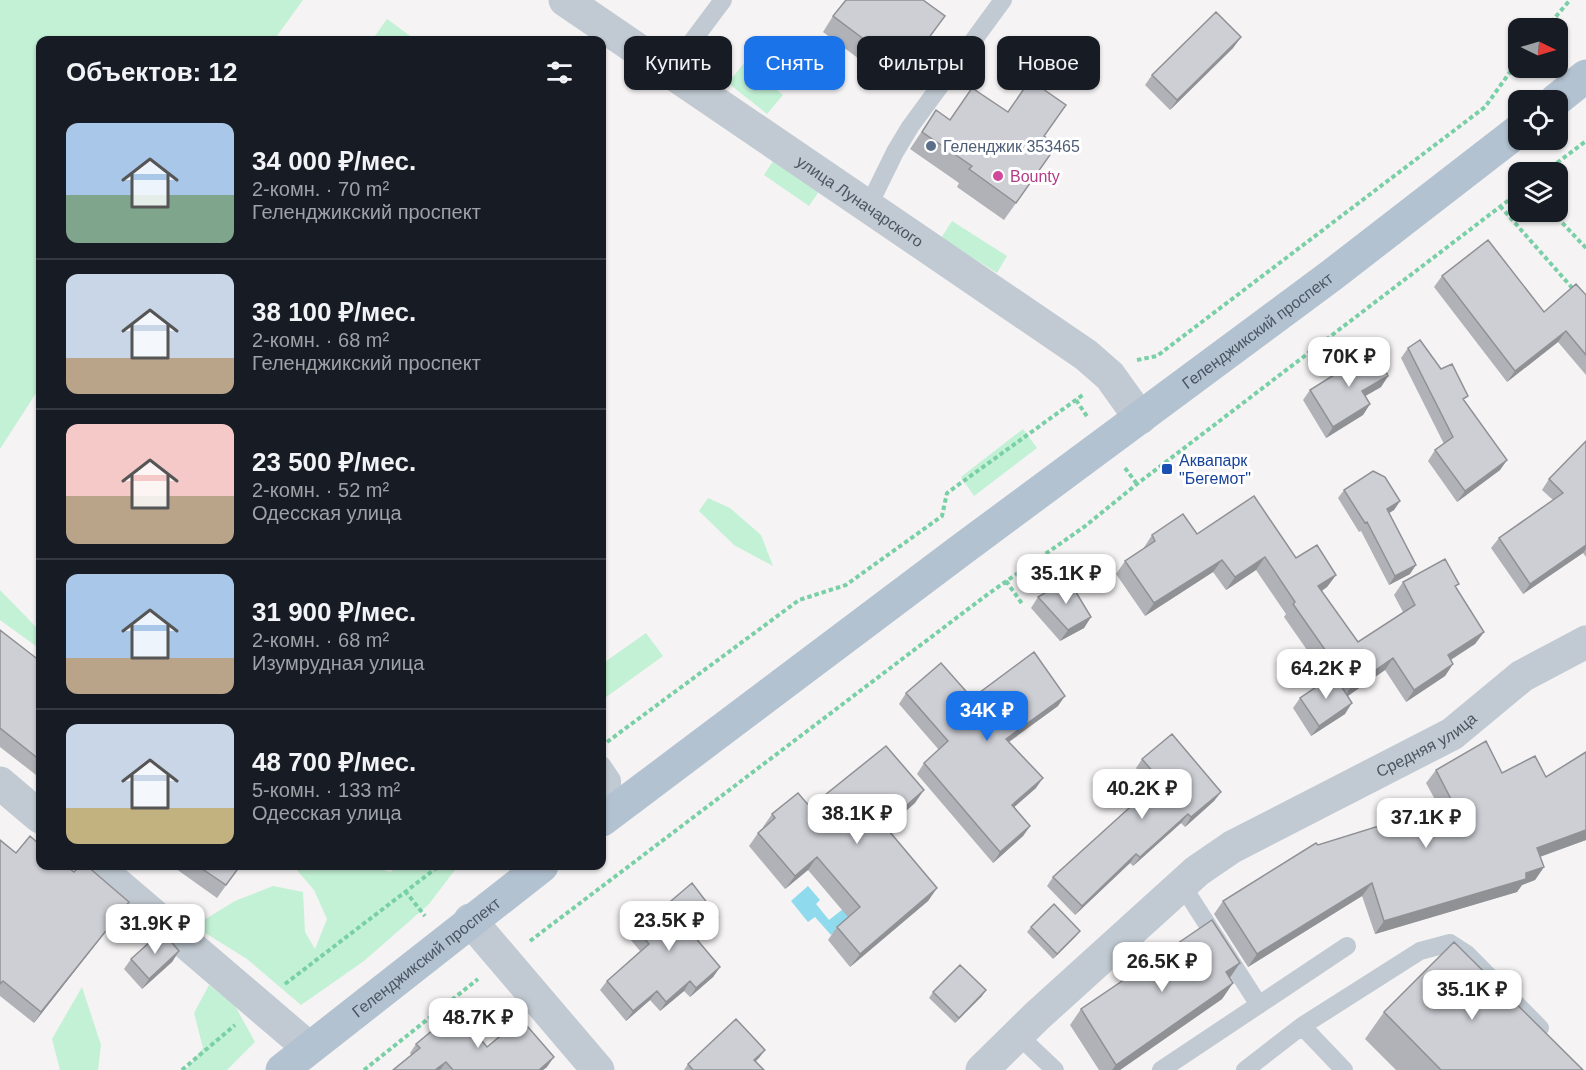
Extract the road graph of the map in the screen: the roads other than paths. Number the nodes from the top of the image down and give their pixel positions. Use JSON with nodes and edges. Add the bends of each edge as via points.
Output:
{"nodes":[{"id":1,"x":565,"y":0,"type":"edge"},
{"id":2,"x":723,"y":0,"type":"edge"},
{"id":3,"x":1003,"y":0,"type":"edge"},
{"id":4,"x":696,"y":36,"type":"edge"},
{"id":5,"x":624,"y":40,"type":"edge"},
{"id":6,"x":1586,"y":76,"type":"edge"},
{"id":7,"x":698,"y":90,"type":"edge"},
{"id":8,"x":1568,"y":90,"type":"edge"},
{"id":9,"x":1508,"y":139,"type":"edge"},
{"id":10,"x":868,"y":207,"type":"junction"},
{"id":11,"x":1140,"y":418,"type":"junction"},
{"id":12,"x":1586,"y":642,"type":"edge"},
{"id":13,"x":606,"y":771,"type":"edge"},
{"id":14,"x":0,"y":783,"type":"edge"},
{"id":15,"x":36,"y":814,"type":"edge"},
{"id":16,"x":607,"y":816,"type":"edge"},
{"id":17,"x":101,"y":870,"type":"edge"},
{"id":18,"x":537,"y":870,"type":"edge"},
{"id":19,"x":1190,"y":878,"type":"junction"},
{"id":20,"x":470,"y":921,"type":"junction"},
{"id":21,"x":1347,"y":946,"type":"dead end"},
{"id":22,"x":1259,"y":1005,"type":"junction"},
{"id":23,"x":1302,"y":1026,"type":"junction"},
{"id":24,"x":1018,"y":1035,"type":"junction"},
{"id":25,"x":1549,"y":1037,"type":"edge"},
{"id":26,"x":309,"y":1048,"type":"junction"},
{"id":27,"x":282,"y":1070,"type":"edge"},
{"id":28,"x":598,"y":1070,"type":"edge"},
{"id":29,"x":982,"y":1070,"type":"edge"},
{"id":30,"x":1055,"y":1070,"type":"edge"},
{"id":31,"x":1161,"y":1070,"type":"edge"},
{"id":32,"x":1245,"y":1070,"type":"edge"},
{"id":33,"x":1344,"y":1070,"type":"edge"}],
"edges":[{"from":1,"to":5,"type":"street","name":"улица Луначарского"},
{"from":2,"to":4,"type":"lane"},
{"from":3,"to":10,"type":"lane","via":[[910,127]]},
{"from":6,"to":8,"type":"main road"},
{"from":7,"to":10,"type":"street","name":"улица Луначарского"},
{"from":9,"to":11,"type":"main road","name":"Геленджикский проспект"},
{"from":10,"to":11,"type":"street","name":"улица Луначарского","via":[[1086,355],[1110,376]]},
{"from":11,"to":16,"type":"main road","name":"Геленджикский проспект"},
{"from":12,"to":19,"type":"street","name":"Средняя улица","via":[[1522,676],[1452,734],[1232,847]]},
{"from":13,"to":16,"type":"lane","via":[[612,780]]},
{"from":14,"to":15,"type":"street"},
{"from":17,"to":26,"type":"street"},
{"from":18,"to":20,"type":"main road","name":"Геленджикский проспект"},
{"from":19,"to":22,"type":"lane"},
{"from":19,"to":24,"type":"street","name":"Средняя улица"},
{"from":20,"to":26,"type":"main road","name":"Геленджикский проспект"},
{"from":20,"to":28,"type":"street"},
{"from":21,"to":22,"type":"lane"},
{"from":22,"to":31,"type":"lane"},
{"from":23,"to":25,"type":"lane","via":[[1420,951],[1450,943],[1467,954]]},
{"from":23,"to":32,"type":"lane"},
{"from":23,"to":33,"type":"lane"},
{"from":24,"to":29,"type":"street","name":"Средняя улица"},
{"from":24,"to":30,"type":"lane"},
{"from":26,"to":27,"type":"main road"}]}
